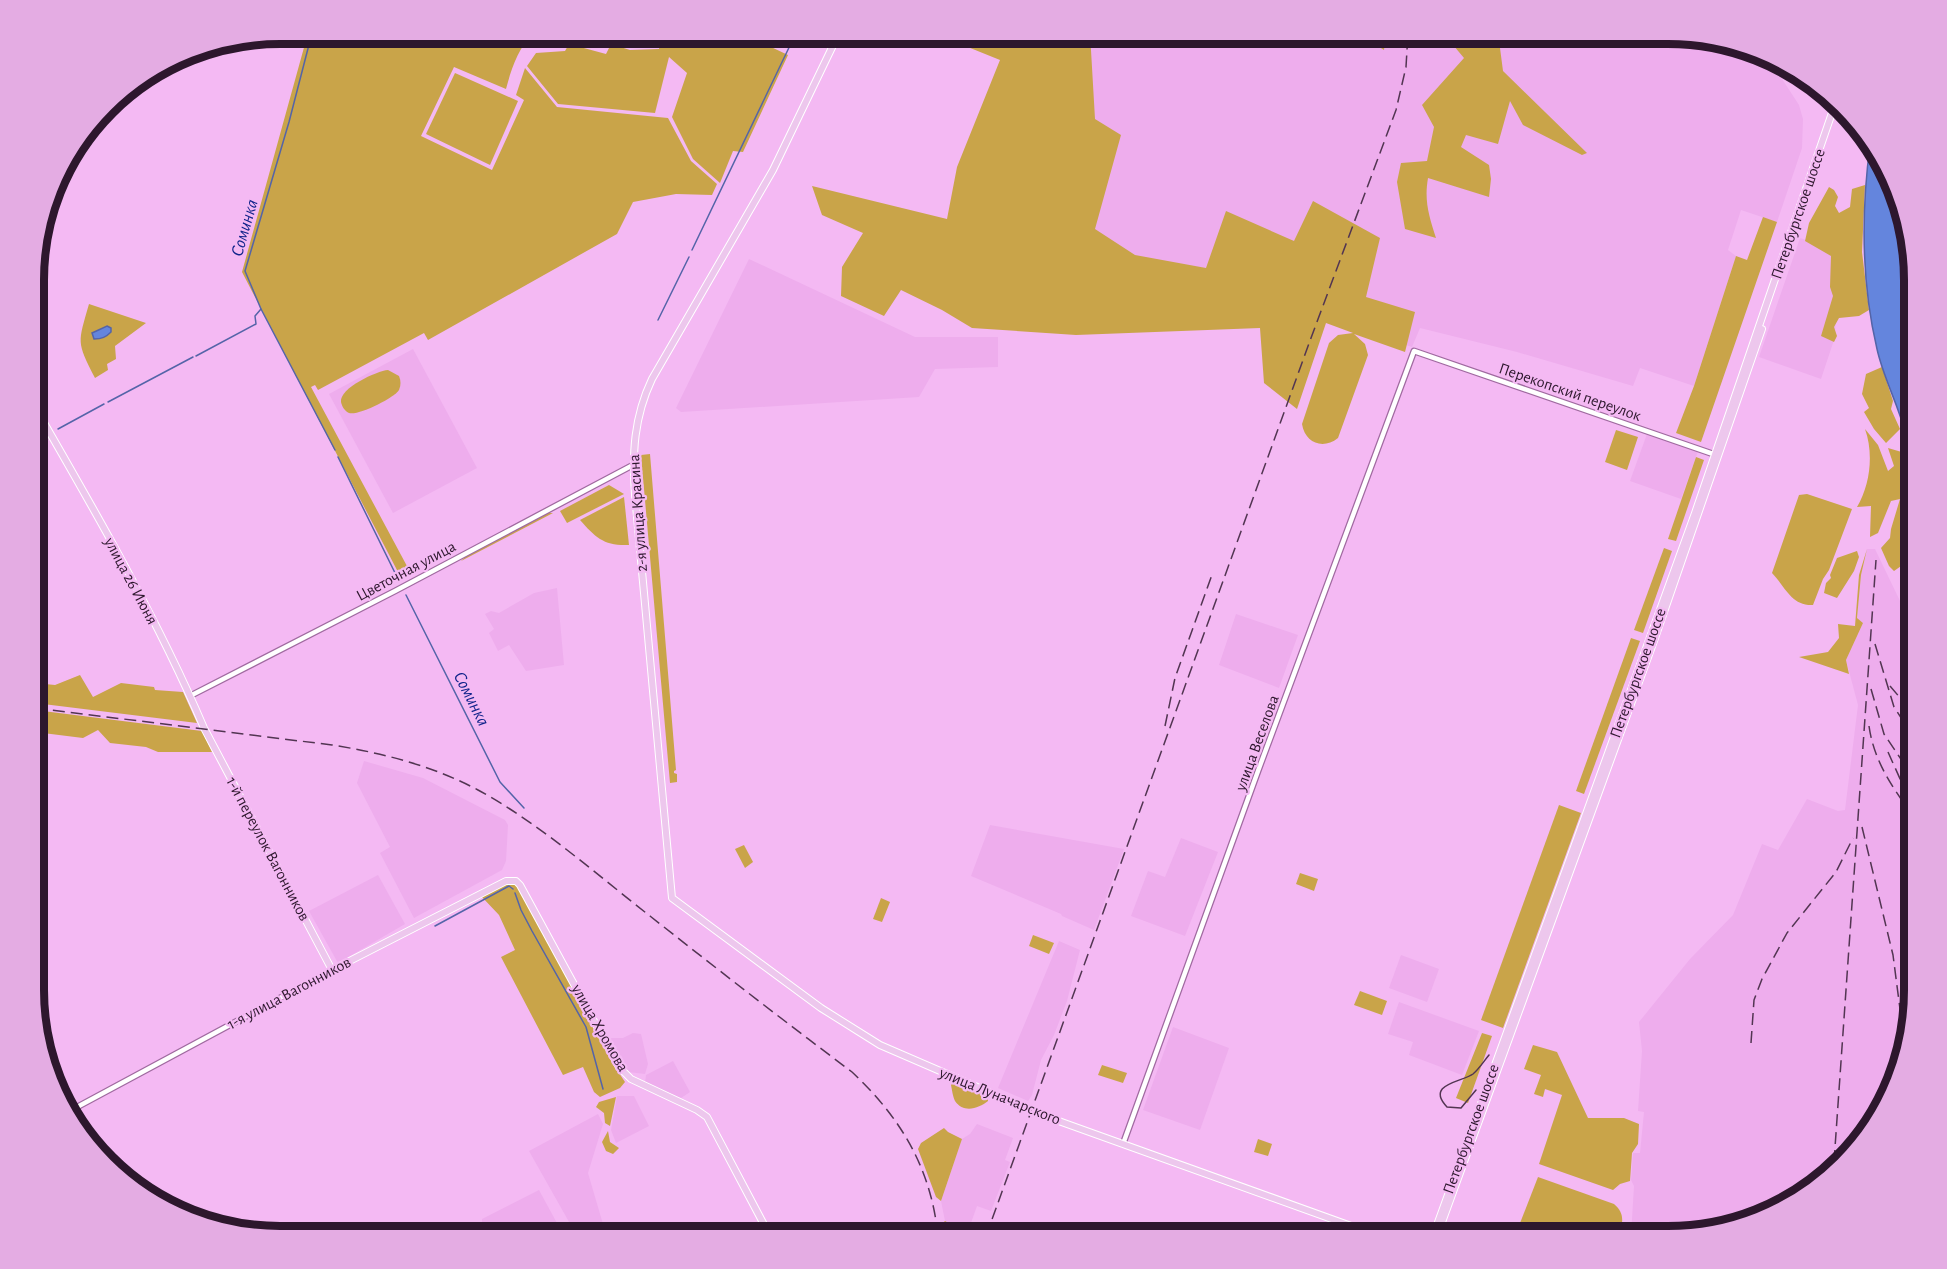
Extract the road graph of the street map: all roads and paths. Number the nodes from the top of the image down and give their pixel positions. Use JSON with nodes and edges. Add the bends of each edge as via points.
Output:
{"nodes":[{"id":1,"x":834,"y":44,"type":"edge"},
{"id":2,"x":1832,"y":112,"type":"edge"},
{"id":3,"x":1836,"y":115,"type":"edge"},
{"id":4,"x":1414,"y":351,"type":"joint"},
{"id":5,"x":1751,"y":356,"type":"junction"},
{"id":6,"x":44,"y":423,"type":"edge"},
{"id":7,"x":1717,"y":456,"type":"junction"},
{"id":8,"x":633,"y":465,"type":"junction"},
{"id":9,"x":190,"y":696,"type":"junction"},
{"id":10,"x":204,"y":728,"type":"joint"},
{"id":11,"x":515,"y":881,"type":"joint"},
{"id":12,"x":672,"y":898,"type":"joint"},
{"id":13,"x":332,"y":970,"type":"junction"},
{"id":14,"x":76,"y":1108,"type":"edge"},
{"id":15,"x":1123,"y":1144,"type":"junction"},
{"id":16,"x":1468,"y":1144,"type":"junction"},
{"id":17,"x":1330,"y":1218,"type":"junction"},
{"id":18,"x":1340,"y":1221,"type":"junction"},
{"id":19,"x":765,"y":1226,"type":"edge"},
{"id":20,"x":1335,"y":1226,"type":"edge"},
{"id":21,"x":1344,"y":1226,"type":"edge"},
{"id":22,"x":1354,"y":1226,"type":"edge"},
{"id":23,"x":1436,"y":1226,"type":"edge"},
{"id":24,"x":1440,"y":1226,"type":"edge"}],
"edges":[{"from":1,"to":8,"type":"main road","name":"2-я улица Красина","via":[[773,170],[649,385],[636,426]]},
{"from":2,"to":5,"type":"main road","name":"Петербургское шоссе"},
{"from":3,"to":5,"type":"main road","name":"Петербургское шоссе"},
{"from":4,"to":7,"type":"street","name":"Перекопский переулок"},
{"from":4,"to":15,"type":"street","name":"улица Веселова"},
{"from":5,"to":7,"type":"main road","name":"Петербургское шоссе"},
{"from":6,"to":9,"type":"main road","name":"улица 26 Июня"},
{"from":7,"to":16,"type":"main road","name":"Петербургское шоссе"},
{"from":8,"to":9,"type":"street","name":"Цветочная улица"},
{"from":8,"to":12,"type":"main road","name":"2-я улица Красина"},
{"from":9,"to":10,"type":"main road","name":"улица 26 Июня"},
{"from":10,"to":13,"type":"main road","name":"1-й переулок Вагонников"},
{"from":11,"to":13,"type":"main road","name":"1-я улица Вагонников","via":[[506,881]]},
{"from":11,"to":19,"type":"main road","name":"улица Хромова","via":[[619,1067],[631,1079],[707,1117]]},
{"from":12,"to":15,"type":"main road","name":"улица Луначарского","via":[[865,1037],[1008,1101]]},
{"from":13,"to":14,"type":"street","name":"1-я улица Вагонников"},
{"from":15,"to":17,"type":"main road","name":"улица Луначарского"},
{"from":16,"to":23,"type":"main road","name":"Петербургское шоссе"},
{"from":16,"to":24,"type":"main road","name":"Петербургское шоссе"},
{"from":17,"to":18,"type":"main road","name":"улица Луначарского"},
{"from":17,"to":20,"type":"street"},
{"from":18,"to":21,"type":"street"},
{"from":18,"to":22,"type":"main road","name":"улица Луначарского"}]}
